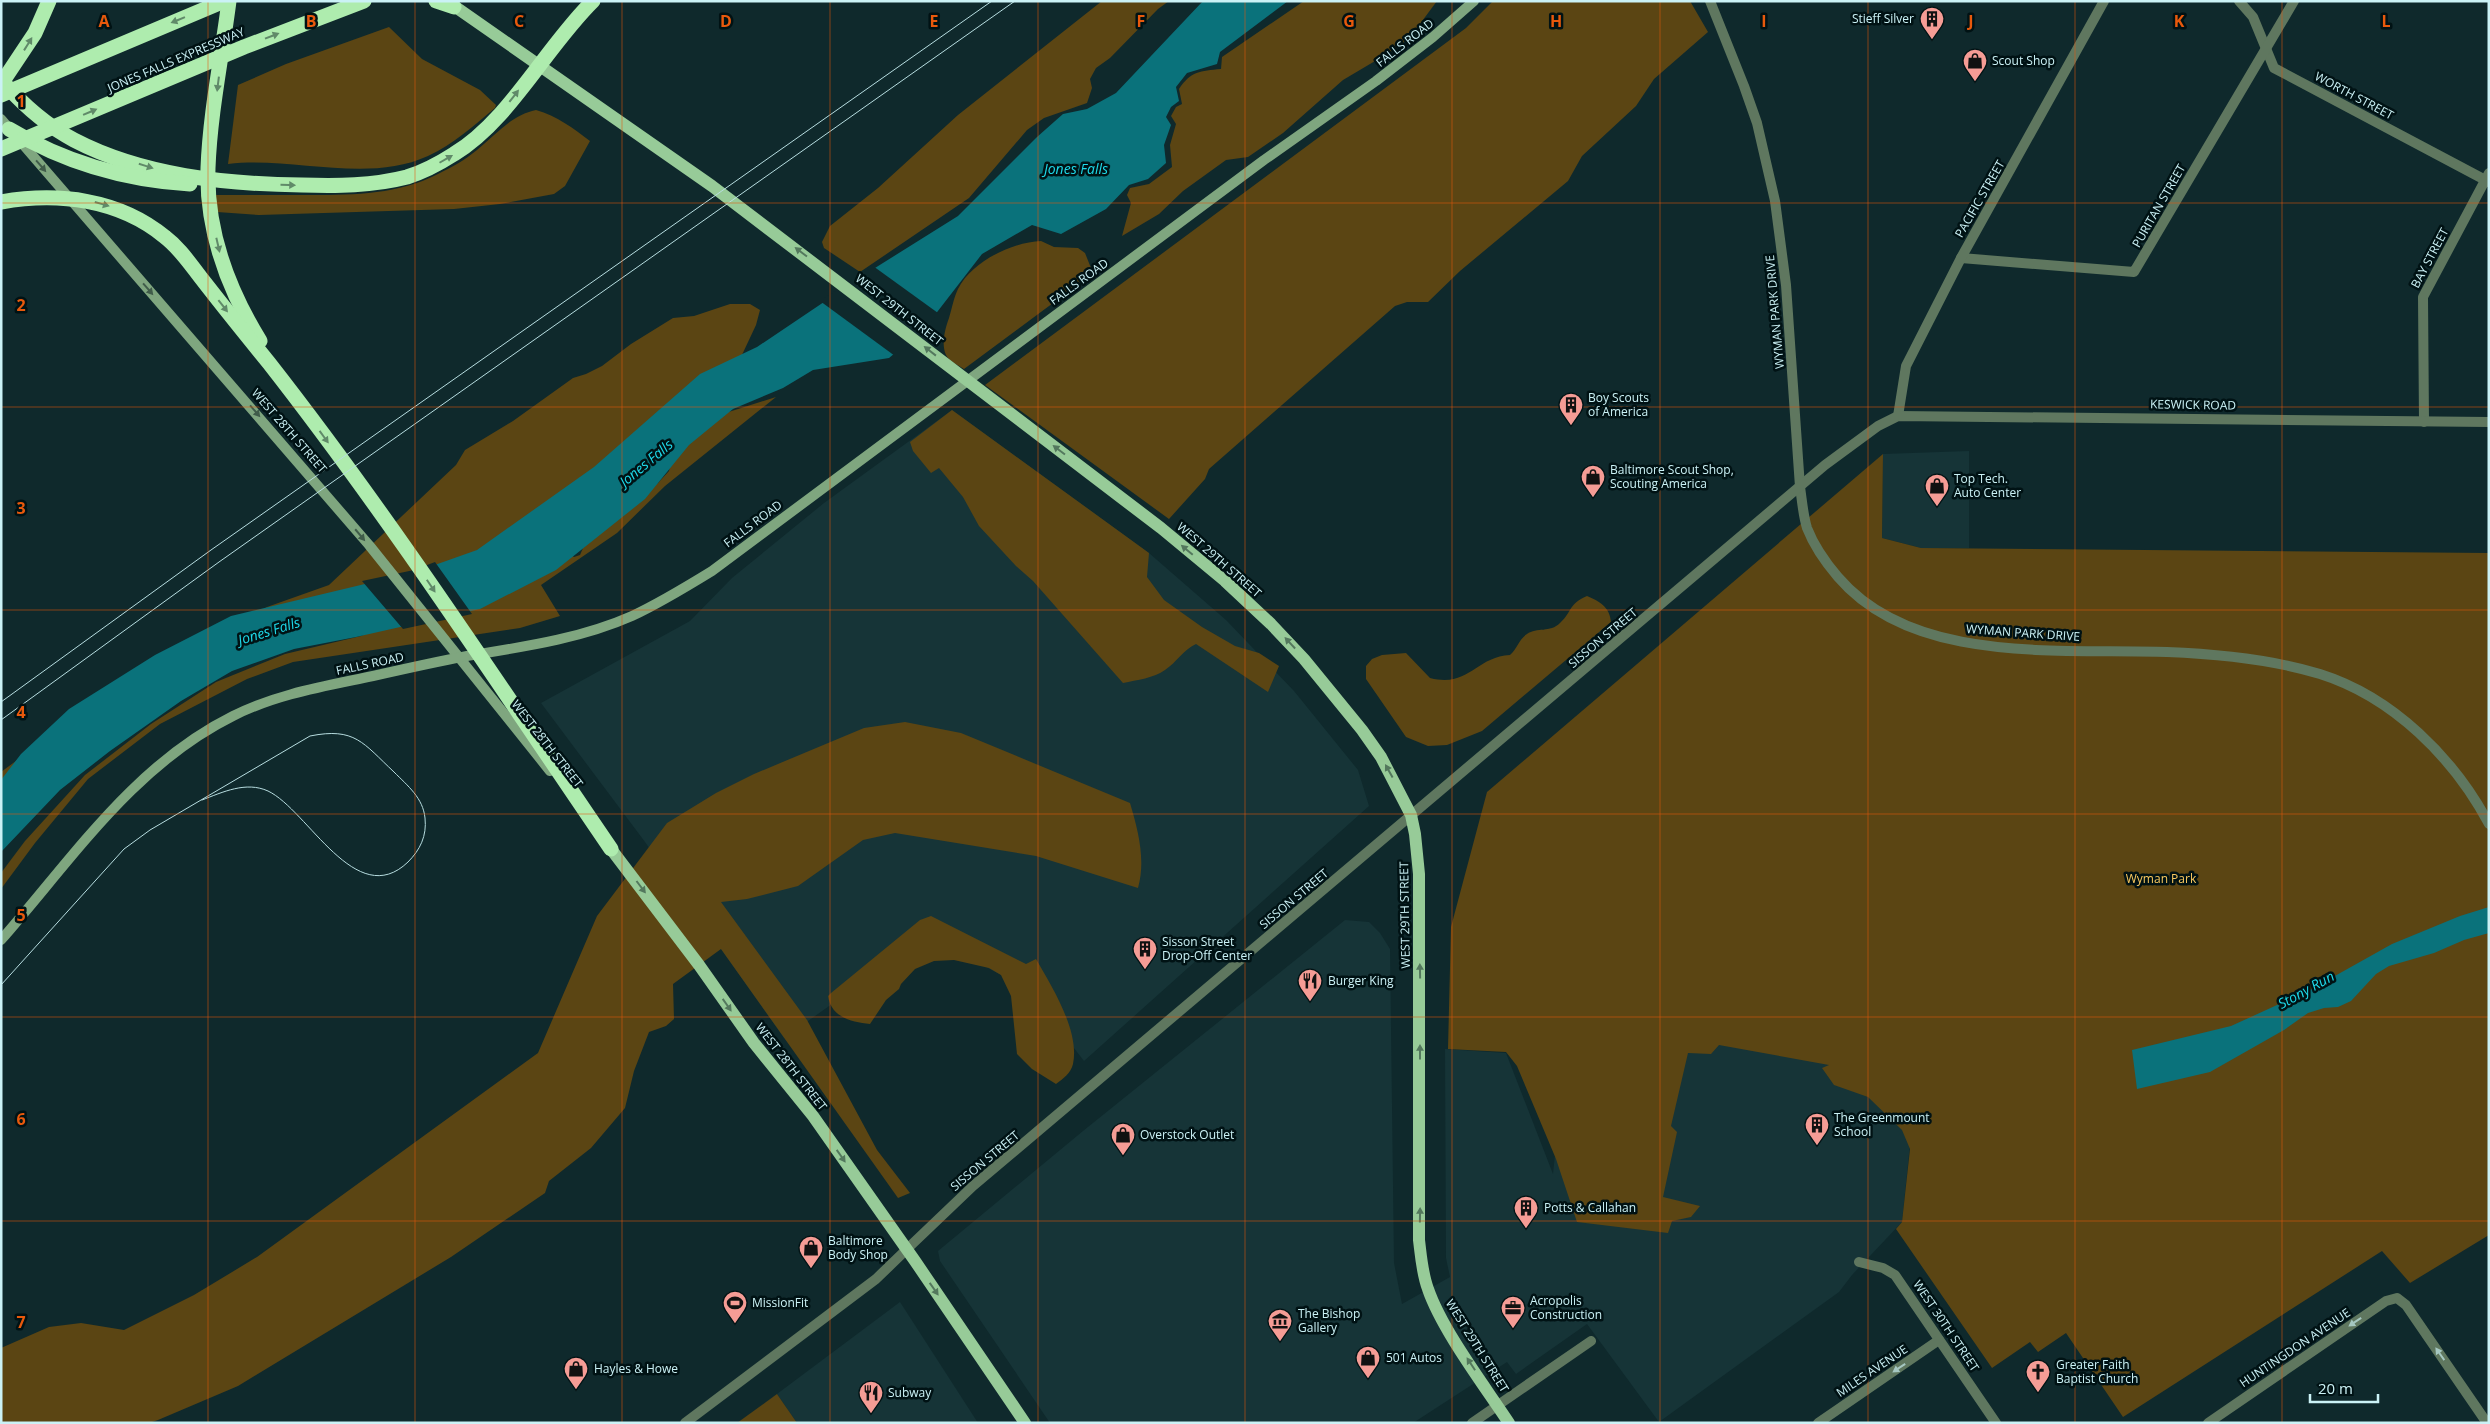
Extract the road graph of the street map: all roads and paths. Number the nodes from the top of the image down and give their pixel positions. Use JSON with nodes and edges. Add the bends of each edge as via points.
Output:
{"nodes":[{"id":1,"x":49,"y":1,"type":"edge"},
{"id":2,"x":224,"y":1,"type":"edge"},
{"id":3,"x":229,"y":1,"type":"edge"},
{"id":4,"x":364,"y":1,"type":"edge"},
{"id":5,"x":436,"y":1,"type":"edge"},
{"id":6,"x":593,"y":1,"type":"edge"},
{"id":7,"x":1474,"y":1,"type":"edge"},
{"id":8,"x":1710,"y":1,"type":"edge"},
{"id":9,"x":2104,"y":1,"type":"edge"},
{"id":10,"x":2239,"y":1,"type":"edge"},
{"id":11,"x":2294,"y":1,"type":"edge"},
{"id":12,"x":451,"y":4,"type":"edge"},
{"id":13,"x":2266,"y":49,"type":"junction"},
{"id":14,"x":1,"y":82,"type":"edge"},
{"id":15,"x":1,"y":94,"type":"edge"},
{"id":16,"x":5,"y":124,"type":"edge"},
{"id":17,"x":1,"y":149,"type":"edge"},
{"id":18,"x":2488,"y":178,"type":"edge"},
{"id":19,"x":239,"y":183,"type":"junction"},
{"id":20,"x":1,"y":202,"type":"edge"},
{"id":21,"x":1960,"y":258,"type":"junction"},
{"id":22,"x":296,"y":398,"type":"junction"},
{"id":23,"x":1898,"y":416,"type":"junction"},
{"id":24,"x":2424,"y":422,"type":"junction"},
{"id":25,"x":2489,"y":422,"type":"edge"},
{"id":26,"x":1800,"y":487,"type":"junction"},
{"id":27,"x":1411,"y":815,"type":"junction"},
{"id":28,"x":2489,"y":824,"type":"edge"},
{"id":29,"x":611,"y":848,"type":"junction"},
{"id":30,"x":1,"y":940,"type":"edge"},
{"id":31,"x":907,"y":1249,"type":"junction"},
{"id":32,"x":1859,"y":1262,"type":"dead end"},
{"id":33,"x":1591,"y":1340,"type":"dead end"},
{"id":34,"x":1939,"y":1340,"type":"junction"},
{"id":35,"x":1498,"y":1405,"type":"junction"},
{"id":36,"x":684,"y":1423,"type":"edge"},
{"id":37,"x":1025,"y":1423,"type":"edge"},
{"id":38,"x":1472,"y":1423,"type":"edge"},
{"id":39,"x":1509,"y":1423,"type":"edge"},
{"id":40,"x":1818,"y":1423,"type":"edge"},
{"id":41,"x":1996,"y":1423,"type":"edge"},
{"id":42,"x":2208,"y":1423,"type":"edge"},
{"id":43,"x":2488,"y":1423,"type":"edge"}],
"edges":[{"from":14,"to":1,"type":"highway","one_way":true,"via":[[35,33]]},
{"from":2,"to":15,"type":"highway","one_way":true},
{"from":3,"to":22,"type":"highway","one_way":true,"via":[[208,168],[214,230],[235,295]]},
{"from":17,"to":4,"type":"highway","name":"JONES FALLS EXPRESSWAY","one_way":true,"via":[[244,47]]},
{"from":5,"to":12,"type":"highway"},
{"from":19,"to":6,"type":"highway","one_way":true,"via":[[340,186],[375,183],[436,165],[483,134]]},
{"from":7,"to":30,"type":"main road","name":"FALLS ROAD","via":[[1376,80],[712,570],[632,616],[596,629],[552,641],[332,685],[261,704],[232,716],[155,767],[115,806]]},
{"from":8,"to":26,"type":"street","name":"WYMAN PARK DRIVE","via":[[1757,123],[1775,201],[1787,294]]},
{"from":9,"to":21,"type":"street","name":"PACIFIC STREET"},
{"from":10,"to":13,"type":"street","name":"WORTH STREET","via":[[2253,17]]},
{"from":11,"to":13,"type":"street","name":"PURITAN STREET"},
{"from":27,"to":12,"type":"main road","name":"WEST 29TH STREET","one_way":true,"via":[[1381,757],[1362,730],[1304,659],[1225,581],[1161,528],[720,192]]},
{"from":13,"to":18,"type":"street","name":"WORTH STREET","via":[[2274,68]]},
{"from":13,"to":21,"type":"street","name":"PURITAN STREET","via":[[2134,272]]},
{"from":14,"to":19,"type":"highway","one_way":true,"via":[[39,118],[74,140],[104,153],[153,169]]},
{"from":16,"to":19,"type":"highway","via":[[44,149],[74,162],[136,178],[199,185]]},
{"from":16,"to":29,"type":"main road","name":"WEST 28TH STREET","one_way":true,"via":[[369,545]]},
{"from":18,"to":24,"type":"street","name":"BAY STREET","via":[[2423,297]]},
{"from":20,"to":22,"type":"highway","one_way":true,"via":[[84,200],[114,208],[146,223],[166,237],[187,259]]},
{"from":21,"to":23,"type":"street","name":"PACIFIC STREET","via":[[1906,366]]},
{"from":22,"to":29,"type":"highway","one_way":true,"via":[[403,545]]},
{"from":23,"to":24,"type":"street","name":"KESWICK ROAD"},
{"from":23,"to":26,"type":"street","name":"SISSON STREET","via":[[1878,426]]},
{"from":24,"to":25,"type":"street","name":"KESWICK ROAD"},
{"from":26,"to":27,"type":"street","name":"SISSON STREET"},
{"from":26,"to":28,"type":"street","name":"WYMAN PARK DRIVE","via":[[1807,527],[1831,568],[1859,599],[1901,624],[1961,642],[2216,654],[2280,663],[2323,675],[2365,695],[2416,731],[2455,771]]},
{"from":27,"to":31,"type":"street","name":"SISSON STREET","via":[[973,1186]]},
{"from":35,"to":27,"type":"main road","name":"WEST 29TH STREET","one_way":true,"via":[[1438,1313],[1421,1264],[1419,874]]},
{"from":29,"to":31,"type":"main road","name":"WEST 28TH STREET","one_way":true,"via":[[754,1043],[813,1116]]},
{"from":31,"to":36,"type":"street","name":"SISSON STREET","via":[[876,1279]]},
{"from":31,"to":37,"type":"main road","name":"WEST 28TH STREET","one_way":true},
{"from":32,"to":34,"type":"street","name":"WEST 30TH STREET","via":[[1883,1268],[1895,1275]]},
{"from":33,"to":35,"type":"street"},
{"from":34,"to":40,"type":"street","name":"MILES AVENUE","one_way":true},
{"from":34,"to":41,"type":"street","name":"WEST 30TH STREET"},
{"from":35,"to":38,"type":"street"},
{"from":35,"to":39,"type":"main road","name":"WEST 29TH STREET"},
{"from":43,"to":42,"type":"street","name":"HUNTINGDON AVENUE","one_way":true,"via":[[2406,1305],[2397,1298],[2386,1301]]}]}
